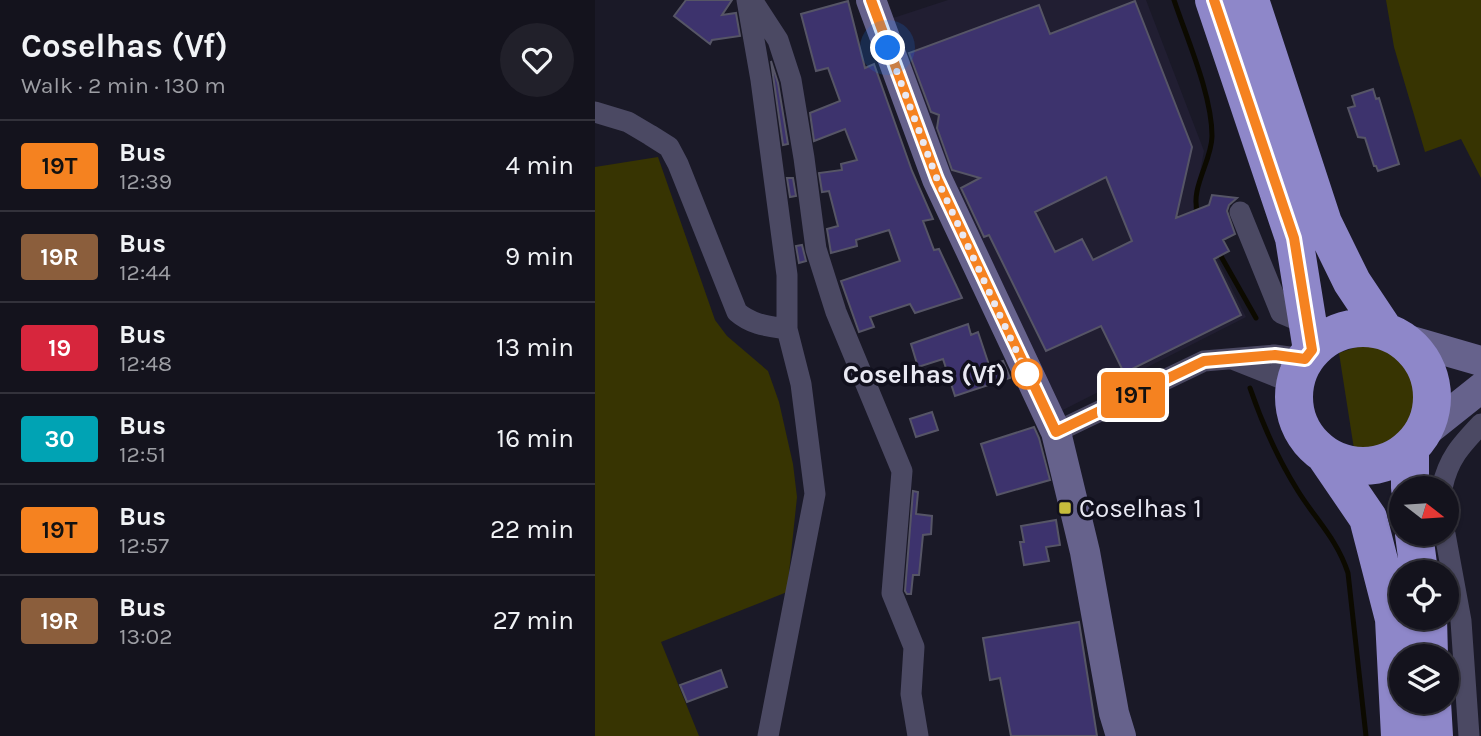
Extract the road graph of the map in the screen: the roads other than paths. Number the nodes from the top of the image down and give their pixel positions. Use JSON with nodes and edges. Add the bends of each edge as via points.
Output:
{"nodes":[{"id":1,"x":750,"y":0,"type":"edge"},
{"id":2,"x":871,"y":0,"type":"edge"},
{"id":3,"x":1214,"y":0,"type":"edge"},
{"id":4,"x":1250,"y":0,"type":"edge"},
{"id":5,"x":595,"y":112,"type":"edge"},
{"id":6,"x":1240,"y":212,"type":"dead end"},
{"id":7,"x":787,"y":329,"type":"junction"},
{"id":8,"x":1393,"y":334,"type":"junction"},
{"id":9,"x":1305,"y":354,"type":"junction"},
{"id":10,"x":1481,"y":361,"type":"edge"},
{"id":11,"x":1481,"y":388,"type":"edge"},
{"id":12,"x":1481,"y":424,"type":"edge"},
{"id":13,"x":1056,"y":432,"type":"junction"},
{"id":14,"x":1416,"y":442,"type":"junction"},
{"id":15,"x":1325,"y":455,"type":"junction"},
{"id":16,"x":1412,"y":476,"type":"edge"},
{"id":17,"x":1445,"y":476,"type":"edge"},
{"id":18,"x":1447,"y":546,"type":"edge"},
{"id":19,"x":1433,"y":714,"type":"edge"},
{"id":20,"x":768,"y":736,"type":"edge"},
{"id":21,"x":918,"y":736,"type":"edge"},
{"id":22,"x":1121,"y":736,"type":"edge"},
{"id":23,"x":1400,"y":736,"type":"edge"},
{"id":24,"x":1434,"y":736,"type":"edge"},
{"id":25,"x":1469,"y":736,"type":"edge"}],
"edges":[{"from":1,"to":7,"type":"street","via":[[787,275]]},
{"from":1,"to":21,"type":"street","via":[[778,40],[791,80],[816,248],[836,312],[902,471],[892,593],[914,647],[911,694]]},
{"from":2,"to":13,"type":"street","via":[[937,179]]},
{"from":3,"to":9,"type":"highway","via":[[1294,238]]},
{"from":4,"to":8,"type":"highway","via":[[1323,223],[1352,282]]},
{"from":5,"to":7,"type":"street","via":[[628,122],[669,147],[737,312],[757,324]]},
{"from":6,"to":9,"type":"street","via":[[1281,313]]},
{"from":7,"to":20,"type":"street","via":[[801,384],[815,495]]},
{"from":8,"to":9,"type":"highway","via":[[1364,327],[1345,330]]},
{"from":8,"to":10,"type":"street"},
{"from":8,"to":14,"type":"highway","via":[[1417,353],[1429,372],[1431,415]]},
{"from":9,"to":13,"type":"street","via":[[1204,361]]},
{"from":9,"to":15,"type":"highway","via":[[1294,404],[1299,424]]},
{"from":11,"to":14,"type":"street"},
{"from":12,"to":17,"type":"street","via":[[1460,445]]},
{"from":13,"to":22,"type":"street"},
{"from":14,"to":15,"type":"highway","via":[[1391,461],[1369,466],[1346,465]]},
{"from":14,"to":16,"type":"highway"},
{"from":15,"to":23,"type":"highway","via":[[1368,518],[1394,619]]},
{"from":18,"to":25,"type":"street","via":[[1461,621]]},
{"from":19,"to":24,"type":"highway"}]}
